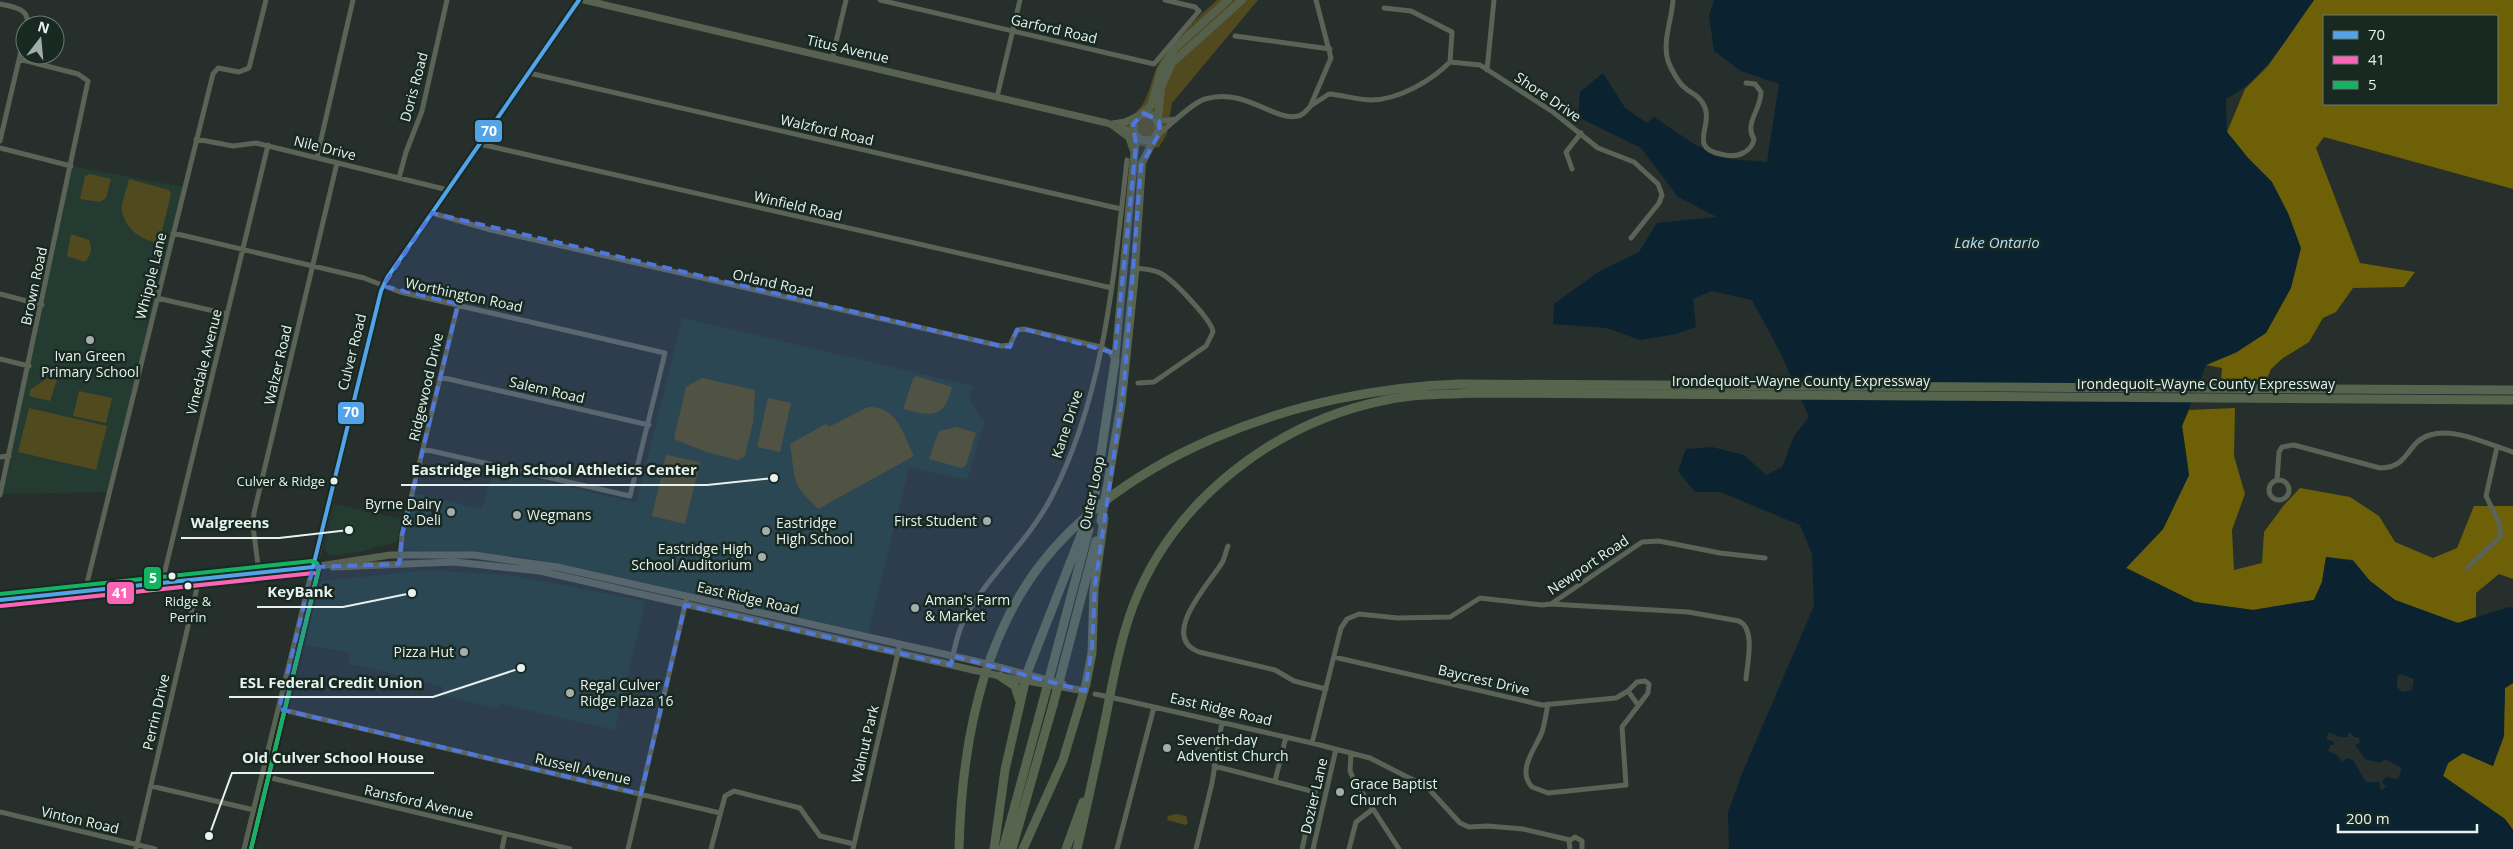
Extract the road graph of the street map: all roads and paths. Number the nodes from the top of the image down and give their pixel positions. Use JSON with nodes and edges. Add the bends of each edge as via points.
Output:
{"nodes":[{"id":1,"x":266,"y":0,"type":"edge"},
{"id":2,"x":353,"y":0,"type":"edge"},
{"id":3,"x":447,"y":0,"type":"edge"},
{"id":4,"x":579,"y":0,"type":"edge"},
{"id":5,"x":584,"y":0,"type":"edge"},
{"id":6,"x":846,"y":0,"type":"edge"},
{"id":7,"x":880,"y":0,"type":"edge"},
{"id":8,"x":1020,"y":0,"type":"edge"},
{"id":9,"x":1164,"y":0,"type":"edge"},
{"id":10,"x":1228,"y":0,"type":"edge"},
{"id":11,"x":1242,"y":0,"type":"edge"},
{"id":12,"x":1316,"y":0,"type":"edge"},
{"id":13,"x":1494,"y":0,"type":"edge"},
{"id":14,"x":1673,"y":0,"type":"edge"},
{"id":15,"x":0,"y":4,"type":"edge"},
{"id":16,"x":1384,"y":8,"type":"dead end"},
{"id":17,"x":26,"y":15,"type":"edge"},
{"id":18,"x":1013,"y":31,"type":"junction"},
{"id":19,"x":1235,"y":36,"type":"dead end"},
{"id":20,"x":1330,"y":48,"type":"junction"},
{"id":21,"x":832,"y":58,"type":"junction"},
{"id":22,"x":1450,"y":62,"type":"junction"},
{"id":23,"x":18,"y":65,"type":"edge"},
{"id":24,"x":43,"y":65,"type":"edge"},
{"id":25,"x":1487,"y":70,"type":"junction"},
{"id":26,"x":529,"y":73,"type":"junction"},
{"id":27,"x":1746,"y":83,"type":"dead end"},
{"id":28,"x":996,"y":97,"type":"junction"},
{"id":29,"x":1310,"y":107,"type":"junction"},
{"id":30,"x":1139,"y":115,"type":"junction"},
{"id":31,"x":1183,"y":115,"type":"junction"},
{"id":32,"x":1158,"y":120,"type":"junction"},
{"id":33,"x":1110,"y":124,"type":"junction"},
{"id":34,"x":1581,"y":133,"type":"junction"},
{"id":35,"x":1135,"y":135,"type":"junction"},
{"id":36,"x":1157,"y":136,"type":"junction"},
{"id":37,"x":196,"y":139,"type":"junction"},
{"id":38,"x":0,"y":141,"type":"edge"},
{"id":39,"x":480,"y":144,"type":"junction"},
{"id":40,"x":268,"y":145,"type":"junction"},
{"id":41,"x":0,"y":148,"type":"edge"},
{"id":42,"x":317,"y":157,"type":"junction"},
{"id":43,"x":1130,"y":160,"type":"junction"},
{"id":44,"x":337,"y":163,"type":"junction"},
{"id":45,"x":71,"y":166,"type":"junction"},
{"id":46,"x":1572,"y":169,"type":"dead end"},
{"id":47,"x":399,"y":178,"type":"junction"},
{"id":48,"x":448,"y":190,"type":"junction"},
{"id":49,"x":1121,"y":209,"type":"junction"},
{"id":50,"x":432,"y":213,"type":"junction"},
{"id":51,"x":173,"y":233,"type":"junction"},
{"id":52,"x":1631,"y":238,"type":"dead end"},
{"id":53,"x":243,"y":249,"type":"junction"},
{"id":54,"x":313,"y":265,"type":"junction"},
{"id":55,"x":1135,"y":268,"type":"junction"},
{"id":56,"x":383,"y":286,"type":"junction"},
{"id":57,"x":1112,"y":288,"type":"junction"},
{"id":58,"x":0,"y":294,"type":"edge"},
{"id":59,"x":157,"y":298,"type":"junction"},
{"id":60,"x":458,"y":304,"type":"junction"},
{"id":61,"x":42,"y":305,"type":"junction"},
{"id":62,"x":227,"y":314,"type":"junction"},
{"id":63,"x":1117,"y":337,"type":"junction"},
{"id":64,"x":1101,"y":347,"type":"junction"},
{"id":65,"x":0,"y":360,"type":"edge"},
{"id":66,"x":1115,"y":361,"type":"junction"},
{"id":67,"x":29,"y":366,"type":"junction"},
{"id":68,"x":440,"y":377,"type":"junction"},
{"id":69,"x":1138,"y":383,"type":"dead end"},
{"id":70,"x":1739,"y":390,"type":"junction"},
{"id":71,"x":2513,"y":390,"type":"edge"},
{"id":72,"x":2237,"y":392,"type":"junction"},
{"id":73,"x":2513,"y":400,"type":"edge"},
{"id":74,"x":649,"y":425,"type":"junction"},
{"id":75,"x":2496,"y":447,"type":"junction"},
{"id":76,"x":423,"y":449,"type":"junction"},
{"id":77,"x":2513,"y":452,"type":"edge"},
{"id":78,"x":0,"y":456,"type":"edge"},
{"id":79,"x":9,"y":456,"type":"junction"},
{"id":80,"x":2277,"y":480,"type":"junction"},
{"id":81,"x":0,"y":495,"type":"edge"},
{"id":82,"x":1102,"y":519,"type":"junction"},
{"id":83,"x":1085,"y":532,"type":"junction"},
{"id":84,"x":1228,"y":546,"type":"dead end"},
{"id":85,"x":400,"y":555,"type":"junction"},
{"id":86,"x":1765,"y":558,"type":"dead end"},
{"id":87,"x":400,"y":564,"type":"junction"},
{"id":88,"x":313,"y":567,"type":"junction"},
{"id":89,"x":2467,"y":568,"type":"dead end"},
{"id":90,"x":259,"y":573,"type":"junction"},
{"id":91,"x":198,"y":579,"type":"junction"},
{"id":92,"x":162,"y":583,"type":"junction"},
{"id":93,"x":85,"y":591,"type":"junction"},
{"id":94,"x":687,"y":596,"type":"junction"},
{"id":95,"x":0,"y":600,"type":"edge"},
{"id":96,"x":1551,"y":604,"type":"junction"},
{"id":97,"x":685,"y":605,"type":"junction"},
{"id":98,"x":900,"y":644,"type":"junction"},
{"id":99,"x":898,"y":653,"type":"junction"},
{"id":100,"x":953,"y":656,"type":"junction"},
{"id":101,"x":1334,"y":657,"type":"junction"},
{"id":102,"x":951,"y":666,"type":"junction"},
{"id":103,"x":1001,"y":672,"type":"junction"},
{"id":104,"x":1026,"y":678,"type":"junction"},
{"id":105,"x":1746,"y":679,"type":"dead end"},
{"id":106,"x":1326,"y":689,"type":"junction"},
{"id":107,"x":1085,"y":691,"type":"junction"},
{"id":108,"x":1628,"y":692,"type":"junction"},
{"id":109,"x":1548,"y":704,"type":"junction"},
{"id":110,"x":1638,"y":705,"type":"junction"},
{"id":111,"x":1019,"y":707,"type":"junction"},
{"id":112,"x":1154,"y":707,"type":"junction"},
{"id":113,"x":278,"y":709,"type":"junction"},
{"id":114,"x":1222,"y":722,"type":"junction"},
{"id":115,"x":1286,"y":737,"type":"junction"},
{"id":116,"x":1312,"y":743,"type":"junction"},
{"id":117,"x":1099,"y":748,"type":"junction"},
{"id":118,"x":1336,"y":749,"type":"junction"},
{"id":119,"x":1351,"y":753,"type":"junction"},
{"id":120,"x":1214,"y":766,"type":"junction"},
{"id":121,"x":263,"y":776,"type":"junction"},
{"id":122,"x":1275,"y":781,"type":"junction"},
{"id":123,"x":151,"y":786,"type":"junction"},
{"id":124,"x":641,"y":794,"type":"junction"},
{"id":125,"x":1373,"y":809,"type":"junction"},
{"id":126,"x":254,"y":810,"type":"junction"},
{"id":127,"x":0,"y":812,"type":"edge"},
{"id":128,"x":720,"y":813,"type":"junction"},
{"id":129,"x":505,"y":834,"type":"junction"},
{"id":130,"x":1570,"y":840,"type":"junction"},
{"id":131,"x":137,"y":847,"type":"edge"},
{"id":132,"x":853,"y":847,"type":"edge"},
{"id":133,"x":155,"y":849,"type":"edge"},
{"id":134,"x":245,"y":849,"type":"edge"},
{"id":135,"x":502,"y":849,"type":"edge"},
{"id":136,"x":570,"y":849,"type":"edge"},
{"id":137,"x":628,"y":849,"type":"edge"},
{"id":138,"x":711,"y":849,"type":"edge"},
{"id":139,"x":959,"y":849,"type":"edge"},
{"id":140,"x":994,"y":849,"type":"edge"},
{"id":141,"x":1003,"y":849,"type":"edge"},
{"id":142,"x":1012,"y":849,"type":"edge"},
{"id":143,"x":1023,"y":849,"type":"edge"},
{"id":144,"x":1066,"y":849,"type":"edge"},
{"id":145,"x":1077,"y":849,"type":"edge"},
{"id":146,"x":1117,"y":849,"type":"edge"},
{"id":147,"x":1196,"y":849,"type":"edge"},
{"id":148,"x":1302,"y":849,"type":"edge"},
{"id":149,"x":1313,"y":849,"type":"edge"},
{"id":150,"x":1349,"y":849,"type":"edge"},
{"id":151,"x":1399,"y":849,"type":"edge"},
{"id":152,"x":1570,"y":849,"type":"edge"},
{"id":153,"x":1582,"y":849,"type":"edge"}],
"edges":[{"from":1,"to":37,"type":"street","name":"Whipple Lane","via":[[251,65],[244,72],[218,68],[214,71]]},
{"from":2,"to":42,"type":"street"},
{"from":3,"to":47,"type":"street","name":"Doris Road","via":[[422,111]]},
{"from":4,"to":26,"type":"main road","name":"Culver Road"},
{"from":5,"to":21,"type":"main road","name":"Titus Avenue"},
{"from":6,"to":21,"type":"street"},
{"from":7,"to":18,"type":"street","name":"Garford Road"},
{"from":8,"to":18,"type":"street"},
{"from":9,"to":18,"type":"street","name":"Garford Road","via":[[1198,9],[1198,14],[1154,64]]},
{"from":10,"to":30,"type":"main road","via":[[1173,50],[1161,70],[1152,104]]},
{"from":11,"to":32,"type":"main road","via":[[1173,62],[1161,87]]},
{"from":12,"to":20,"type":"street"},
{"from":13,"to":25,"type":"street"},
{"from":14,"to":27,"type":"street","via":[[1666,46],[1669,63],[1685,88],[1703,103],[1707,119],[1702,141],[1712,153],[1739,155],[1753,145],[1754,139],[1749,131],[1761,92],[1755,84]]},
{"from":15,"to":17,"type":"street","via":[[22,10]]},
{"from":16,"to":22,"type":"street","via":[[1412,11],[1452,32]]},
{"from":18,"to":28,"type":"street"},
{"from":19,"to":20,"type":"street"},
{"from":20,"to":29,"type":"street","via":[[1331,58]]},
{"from":21,"to":28,"type":"main road","name":"Titus Avenue"},
{"from":22,"to":25,"type":"street","name":"Shore Drive"},
{"from":22,"to":29,"type":"street","via":[[1434,76],[1392,96],[1369,100],[1329,94]]},
{"from":23,"to":38,"type":"street"},
{"from":24,"to":45,"type":"street","name":"Brown Road","via":[[78,74],[88,81]]},
{"from":25,"to":34,"type":"street","name":"Shore Drive"},
{"from":26,"to":39,"type":"main road","name":"Culver Road"},
{"from":26,"to":49,"type":"street","name":"Walzford Road"},
{"from":28,"to":33,"type":"main road","name":"Titus Avenue"},
{"from":29,"to":31,"type":"street","via":[[1301,116],[1291,117],[1242,98],[1220,96],[1197,102]]},
{"from":30,"to":32,"type":"main road","via":[[1152,114]]},
{"from":30,"to":33,"type":"main road","name":"Titus Avenue","via":[[1125,122]]},
{"from":30,"to":35,"type":"main road","via":[[1132,124]]},
{"from":31,"to":32,"type":"street","via":[[1170,121]]},
{"from":31,"to":36,"type":"street"},
{"from":32,"to":36,"type":"main road"},
{"from":33,"to":35,"type":"main road","name":"Titus Avenue"},
{"from":33,"to":43,"type":"main road","via":[[1128,136],[1132,144]]},
{"from":34,"to":46,"type":"street","via":[[1566,152]]},
{"from":34,"to":52,"type":"street","name":"Shore Drive","via":[[1598,148],[1634,162],[1660,188],[1659,203]]},
{"from":35,"to":36,"type":"main road","via":[[1145,141]]},
{"from":35,"to":43,"type":"main road","name":"Outer Loop"},
{"from":36,"to":55,"type":"main road","name":"Outer Loop","via":[[1142,163]]},
{"from":37,"to":40,"type":"street","name":"Nile Drive","via":[[227,146],[251,142]]},
{"from":37,"to":51,"type":"street","name":"Whipple Lane"},
{"from":39,"to":48,"type":"main road","name":"Culver Road"},
{"from":39,"to":57,"type":"street","name":"Winfield Road"},
{"from":40,"to":42,"type":"street","name":"Nile Drive"},
{"from":40,"to":53,"type":"street","name":"Vinedale Avenue"},
{"from":41,"to":45,"type":"street"},
{"from":42,"to":44,"type":"street","name":"Nile Drive"},
{"from":43,"to":49,"type":"street","name":"Kane Drive"},
{"from":43,"to":63,"type":"main road","name":"Outer Loop"},
{"from":44,"to":47,"type":"street","name":"Nile Drive"},
{"from":44,"to":54,"type":"street","name":"Walzer Road"},
{"from":45,"to":61,"type":"street","name":"Brown Road"},
{"from":47,"to":48,"type":"street","name":"Nile Drive"},
{"from":48,"to":50,"type":"main road","name":"Culver Road"},
{"from":49,"to":57,"type":"street","name":"Kane Drive"},
{"from":50,"to":56,"type":"main road","name":"Culver Road"},
{"from":50,"to":64,"type":"street","name":"Orland Road","via":[[491,230],[1001,346],[1010,345],[1017,330],[1024,328]]},
{"from":51,"to":53,"type":"street","name":"Worthington Road"},
{"from":51,"to":59,"type":"street","name":"Whipple Lane"},
{"from":53,"to":54,"type":"street","name":"Worthington Road"},
{"from":53,"to":62,"type":"street","name":"Vinedale Avenue"},
{"from":54,"to":56,"type":"street","name":"Worthington Road"},
{"from":54,"to":90,"type":"street","name":"Walzer Road","via":[[254,513]]},
{"from":55,"to":69,"type":"street","via":[[1152,270],[1164,276],[1208,320],[1213,332],[1209,343],[1154,382]]},
{"from":55,"to":82,"type":"highway","name":"Outer Loop","bridge":true,"via":[[1121,405]]},
{"from":56,"to":60,"type":"street","name":"Worthington Road"},
{"from":56,"to":88,"type":"main road","name":"Culver Road"},
{"from":57,"to":64,"type":"street","name":"Kane Drive"},
{"from":58,"to":61,"type":"street"},
{"from":59,"to":62,"type":"street"},
{"from":59,"to":93,"type":"street","name":"Whipple Lane"},
{"from":60,"to":68,"type":"street","name":"Ridgewood Drive"},
{"from":60,"to":74,"type":"street","name":"Worthington Road","via":[[665,353]]},
{"from":61,"to":67,"type":"street","name":"Brown Road"},
{"from":62,"to":92,"type":"street","name":"Vinedale Avenue"},
{"from":63,"to":64,"type":"street","via":[[1111,346]]},
{"from":63,"to":66,"type":"main road","name":"Outer Loop"},
{"from":64,"to":66,"type":"street","via":[[1111,353]]},
{"from":64,"to":100,"type":"street","name":"Kane Drive","via":[[1082,419],[1061,477],[1038,521],[965,618]]},
{"from":65,"to":67,"type":"street"},
{"from":66,"to":83,"type":"highway","name":"Outer Loop","bridge":true,"via":[[1096,493]]},
{"from":67,"to":79,"type":"street","name":"Brown Road"},
{"from":68,"to":74,"type":"street","name":"Salem Road"},
{"from":68,"to":76,"type":"street","name":"Ridgewood Drive"},
{"from":70,"to":72,"type":"highway"},
{"from":70,"to":117,"type":"highway","name":"Irondequoit–Wayne County Expressway","via":[[1477,393],[1392,399],[1354,408],[1293,432],[1242,464],[1209,492],[1186,518],[1152,567],[1136,598],[1122,638]]},
{"from":70,"to":139,"type":"highway","name":"Irondequoit–Wayne County Expressway","via":[[1468,384],[1375,391],[1288,410],[1241,427],[1142,477],[1092,512],[1060,542],[1033,575],[1011,612],[991,660],[975,718],[963,785]]},
{"from":71,"to":72,"type":"highway","name":"Irondequoit–Wayne County Expressway"},
{"from":72,"to":73,"type":"highway","name":"Irondequoit–Wayne County Expressway"},
{"from":74,"to":76,"type":"street","via":[[630,496]]},
{"from":75,"to":77,"type":"street"},
{"from":75,"to":80,"type":"street","via":[[2451,433],[2435,433],[2421,439],[2400,463],[2389,468],[2299,445],[2287,446],[2279,452]]},
{"from":75,"to":89,"type":"street","via":[[2486,496],[2500,536]]},
{"from":76,"to":85,"type":"street","name":"Ridgewood Drive"},
{"from":78,"to":79,"type":"street"},
{"from":79,"to":81,"type":"street","name":"Brown Road"},
{"from":80,"to":80,"type":"street","via":[[2272,483],[2270,493],[2277,500],[2288,495],[2289,489],[2286,483]]},
{"from":82,"to":107,"type":"highway","via":[[1091,658]]},
{"from":82,"to":142,"type":"highway","name":"Outer Loop","bridge":true},
{"from":83,"to":104,"type":"highway"},
{"from":83,"to":141,"type":"highway","name":"Outer Loop","bridge":true},
{"from":84,"to":106,"type":"street","via":[[1223,561],[1204,586],[1186,622],[1184,635],[1189,645],[1200,652],[1275,670],[1294,681]]},
{"from":85,"to":87,"type":"street","name":"Ridgewood Drive"},
{"from":85,"to":88,"type":"main road","name":"East Ridge Road"},
{"from":85,"to":94,"type":"main road","name":"East Ridge Road","via":[[457,554],[522,560]]},
{"from":86,"to":96,"type":"street","name":"Newport Road","via":[[1659,541],[1642,542]]},
{"from":87,"to":88,"type":"main road","name":"East Ridge Road"},
{"from":87,"to":97,"type":"main road","name":"East Ridge Road","via":[[454,562],[521,568]]},
{"from":88,"to":90,"type":"main road","name":"East Ridge Road"},
{"from":88,"to":113,"type":"main road","name":"Culver Road"},
{"from":90,"to":91,"type":"main road","name":"East Ridge Road"},
{"from":91,"to":92,"type":"main road","name":"East Ridge Road"},
{"from":91,"to":123,"type":"street","name":"Perrin Drive"},
{"from":92,"to":93,"type":"main road","name":"East Ridge Road"},
{"from":93,"to":95,"type":"main road","name":"East Ridge Road"},
{"from":94,"to":97,"type":"street"},
{"from":94,"to":98,"type":"main road","name":"East Ridge Road"},
{"from":96,"to":101,"type":"street","name":"Newport Road","via":[[1542,606],[1480,598],[1450,617],[1355,615],[1344,623]]},
{"from":96,"to":105,"type":"street","via":[[1688,612],[1739,621],[1748,633]]},
{"from":97,"to":99,"type":"main road","name":"East Ridge Road"},
{"from":97,"to":124,"type":"street"},
{"from":98,"to":99,"type":"street","name":"Walnut Park"},
{"from":98,"to":100,"type":"main road","name":"East Ridge Road"},
{"from":99,"to":102,"type":"main road","name":"East Ridge Road"},
{"from":99,"to":132,"type":"street","name":"Walnut Park"},
{"from":100,"to":102,"type":"street","name":"Kane Drive"},
{"from":100,"to":103,"type":"main road","name":"East Ridge Road","bridge":true},
{"from":101,"to":106,"type":"street","name":"Newport Road"},
{"from":101,"to":109,"type":"street","name":"Baycrest Drive"},
{"from":102,"to":103,"type":"main road","name":"East Ridge Road","bridge":true},
{"from":103,"to":104,"type":"main road","name":"East Ridge Road"},
{"from":103,"to":111,"type":"highway","via":[[1016,688]]},
{"from":104,"to":107,"type":"main road","name":"East Ridge Road"},
{"from":104,"to":111,"type":"highway"},
{"from":106,"to":116,"type":"street","name":"Newport Road"},
{"from":107,"to":112,"type":"street","name":"East Ridge Road","bridge":true},
{"from":107,"to":143,"type":"highway","via":[[1060,766]]},
{"from":108,"to":109,"type":"street","name":"Baycrest Drive","via":[[1616,698]]},
{"from":108,"to":110,"type":"street"},
{"from":108,"to":110,"type":"street","name":"Baycrest Drive","via":[[1642,680],[1649,684],[1650,690]]},
{"from":109,"to":110,"type":"street","via":[[1526,773],[1532,787],[1548,793],[1626,785],[1622,727]]},
{"from":111,"to":140,"type":"highway"},
{"from":112,"to":114,"type":"street","name":"East Ridge Road"},
{"from":112,"to":146,"type":"street"},
{"from":113,"to":121,"type":"main road","name":"Culver Road"},
{"from":113,"to":124,"type":"street","name":"Russell Avenue"},
{"from":114,"to":115,"type":"street","name":"East Ridge Road"},
{"from":114,"to":120,"type":"street"},
{"from":115,"to":116,"type":"street","name":"East Ridge Road"},
{"from":115,"to":122,"type":"street"},
{"from":116,"to":118,"type":"street","name":"East Ridge Road"},
{"from":117,"to":144,"type":"highway"},
{"from":117,"to":145,"type":"highway"},
{"from":118,"to":119,"type":"street","name":"East Ridge Road"},
{"from":118,"to":149,"type":"street","name":"Dozier Lane"},
{"from":119,"to":125,"type":"street","via":[[1352,778]]},
{"from":119,"to":130,"type":"street","name":"East Ridge Road","via":[[1377,761],[1427,787],[1460,823],[1470,827],[1523,829]]},
{"from":120,"to":122,"type":"street"},
{"from":120,"to":147,"type":"street"},
{"from":121,"to":126,"type":"main road","name":"Culver Road"},
{"from":121,"to":129,"type":"street","name":"Ransford Avenue"},
{"from":122,"to":148,"type":"street","via":[[1315,792]]},
{"from":123,"to":126,"type":"street"},
{"from":123,"to":131,"type":"street","name":"Perrin Drive"},
{"from":124,"to":128,"type":"street","name":"Russell Avenue"},
{"from":124,"to":137,"type":"street"},
{"from":125,"to":150,"type":"street","via":[[1356,822]]},
{"from":125,"to":151,"type":"street"},
{"from":126,"to":134,"type":"main road","name":"Culver Road"},
{"from":127,"to":131,"type":"street","name":"Vinton Road"},
{"from":128,"to":132,"type":"street","via":[[727,794],[736,792],[798,807],[820,836]]},
{"from":128,"to":138,"type":"street"},
{"from":129,"to":135,"type":"street"},
{"from":129,"to":136,"type":"street","name":"Ransford Avenue"},
{"from":130,"to":152,"type":"street"},
{"from":130,"to":153,"type":"street","via":[[1580,839]]},
{"from":131,"to":133,"type":"street","name":"Vinton Road"}]}
